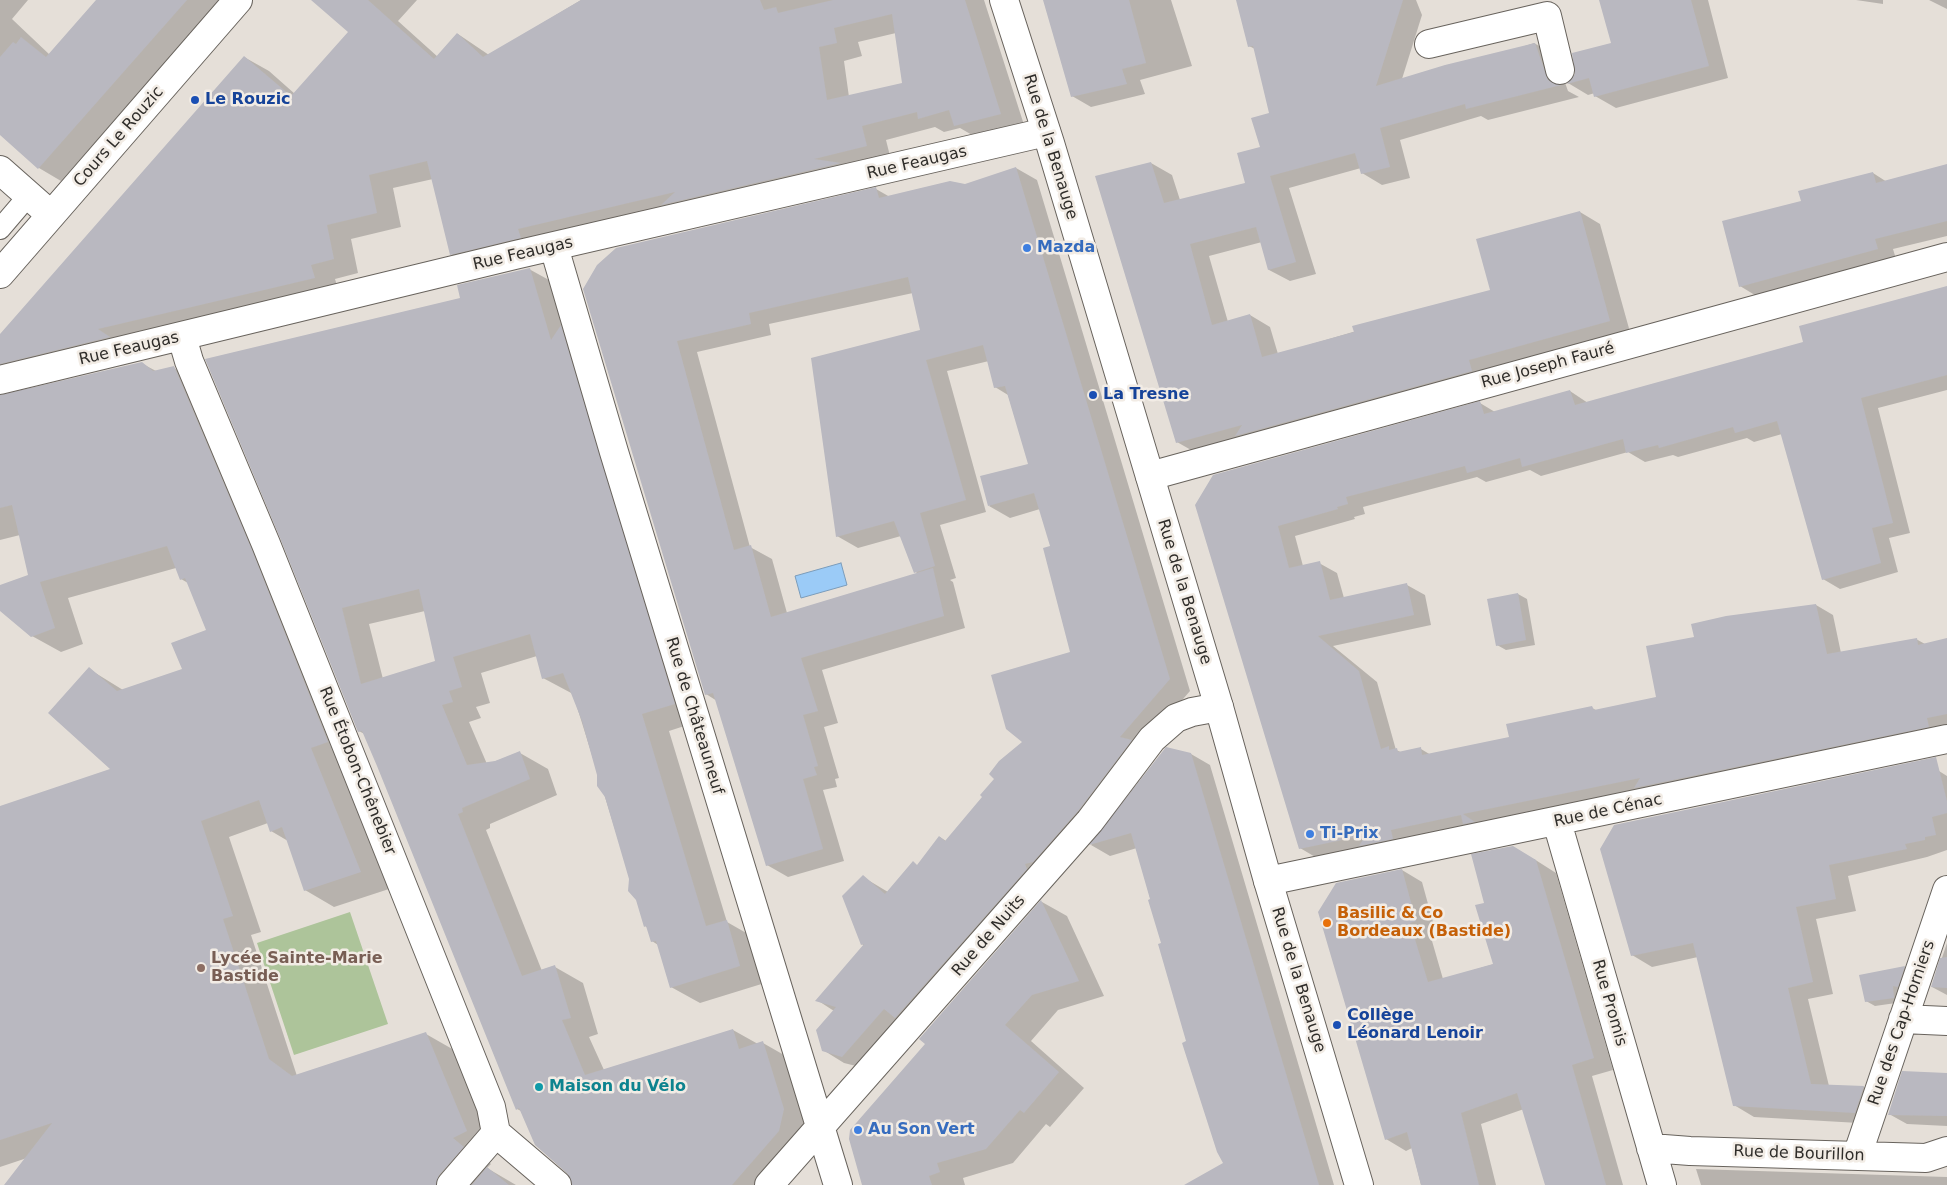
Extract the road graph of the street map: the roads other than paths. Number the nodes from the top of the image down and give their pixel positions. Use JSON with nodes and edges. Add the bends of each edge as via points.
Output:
{"nodes":[{"id":1,"x":238,"y":0,"type":"edge"},
{"id":2,"x":1004,"y":0,"type":"edge"},
{"id":3,"x":1429,"y":44,"type":"dead end"},
{"id":4,"x":1560,"y":70,"type":"dead end"},
{"id":5,"x":1046,"y":132,"type":"junction"},
{"id":6,"x":0,"y":170,"type":"edge"},
{"id":7,"x":29,"y":195,"type":"junction"},
{"id":8,"x":51,"y":215,"type":"junction"},
{"id":9,"x":0,"y":229,"type":"edge"},
{"id":10,"x":554,"y":247,"type":"junction"},
{"id":11,"x":1947,"y":257,"type":"edge"},
{"id":12,"x":0,"y":274,"type":"edge"},
{"id":13,"x":182,"y":337,"type":"junction"},
{"id":14,"x":0,"y":380,"type":"edge"},
{"id":15,"x":1150,"y":476,"type":"junction"},
{"id":16,"x":1220,"y":707,"type":"junction"},
{"id":17,"x":1947,"y":739,"type":"edge"},
{"id":18,"x":1557,"y":822,"type":"junction"},
{"id":19,"x":1268,"y":881,"type":"junction"},
{"id":20,"x":1947,"y":890,"type":"edge"},
{"id":21,"x":1903,"y":1019,"type":"junction"},
{"id":22,"x":1947,"y":1021,"type":"edge"},
{"id":23,"x":819,"y":1128,"type":"junction"},
{"id":24,"x":496,"y":1133,"type":"junction"},
{"id":25,"x":1651,"y":1148,"type":"junction"},
{"id":26,"x":1947,"y":1151,"type":"edge"},
{"id":27,"x":1857,"y":1156,"type":"junction"},
{"id":28,"x":451,"y":1185,"type":"edge"},
{"id":29,"x":557,"y":1185,"type":"edge"},
{"id":30,"x":769,"y":1185,"type":"edge"},
{"id":31,"x":838,"y":1185,"type":"edge"},
{"id":32,"x":1359,"y":1185,"type":"edge"},
{"id":33,"x":1662,"y":1185,"type":"edge"}],
"edges":[{"from":1,"to":8,"type":"street","name":"Cours Le Rouzic"},
{"from":2,"to":5,"type":"street","name":"Rue de la Benauge"},
{"from":3,"to":4,"type":"street","via":[[1547,16]]},
{"from":5,"to":10,"type":"street","name":"Rue Feaugas"},
{"from":5,"to":15,"type":"street","name":"Rue de la Benauge"},
{"from":6,"to":7,"type":"street"},
{"from":7,"to":8,"type":"street"},
{"from":7,"to":9,"type":"street"},
{"from":8,"to":12,"type":"street","name":"Cours Le Rouzic"},
{"from":10,"to":13,"type":"street","name":"Rue Feaugas"},
{"from":10,"to":23,"type":"street","name":"Rue de Châteauneuf"},
{"from":11,"to":15,"type":"street","name":"Rue Joseph Fauré"},
{"from":13,"to":14,"type":"street","name":"Rue Feaugas"},
{"from":13,"to":24,"type":"street","name":"Rue Étobon-Chênebier","via":[[189,362],[266,544],[491,1107]]},
{"from":15,"to":16,"type":"street","name":"Rue de la Benauge"},
{"from":16,"to":19,"type":"street","name":"Rue de la Benauge"},
{"from":16,"to":23,"type":"street","name":"Rue de Nuits","via":[[1176,718],[1152,739],[1090,821]]},
{"from":17,"to":18,"type":"street","name":"Rue de Cénac"},
{"from":18,"to":19,"type":"street","name":"Rue de Cénac"},
{"from":18,"to":25,"type":"street","name":"Rue Promis"},
{"from":19,"to":32,"type":"street","name":"Rue de la Benauge"},
{"from":20,"to":21,"type":"street","name":"Rue des Cap-Horniers"},
{"from":21,"to":22,"type":"street"},
{"from":21,"to":27,"type":"street","name":"Rue des Cap-Horniers"},
{"from":23,"to":30,"type":"street","name":"Rue de Nuits"},
{"from":23,"to":31,"type":"street","name":"Rue de Châteauneuf"},
{"from":24,"to":28,"type":"street"},
{"from":24,"to":29,"type":"street"},
{"from":25,"to":27,"type":"street","name":"Rue de Bourillon"},
{"from":25,"to":33,"type":"street","name":"Rue Promis"},
{"from":26,"to":27,"type":"street","name":"Rue de Bourillon","via":[[1926,1158]]}]}
